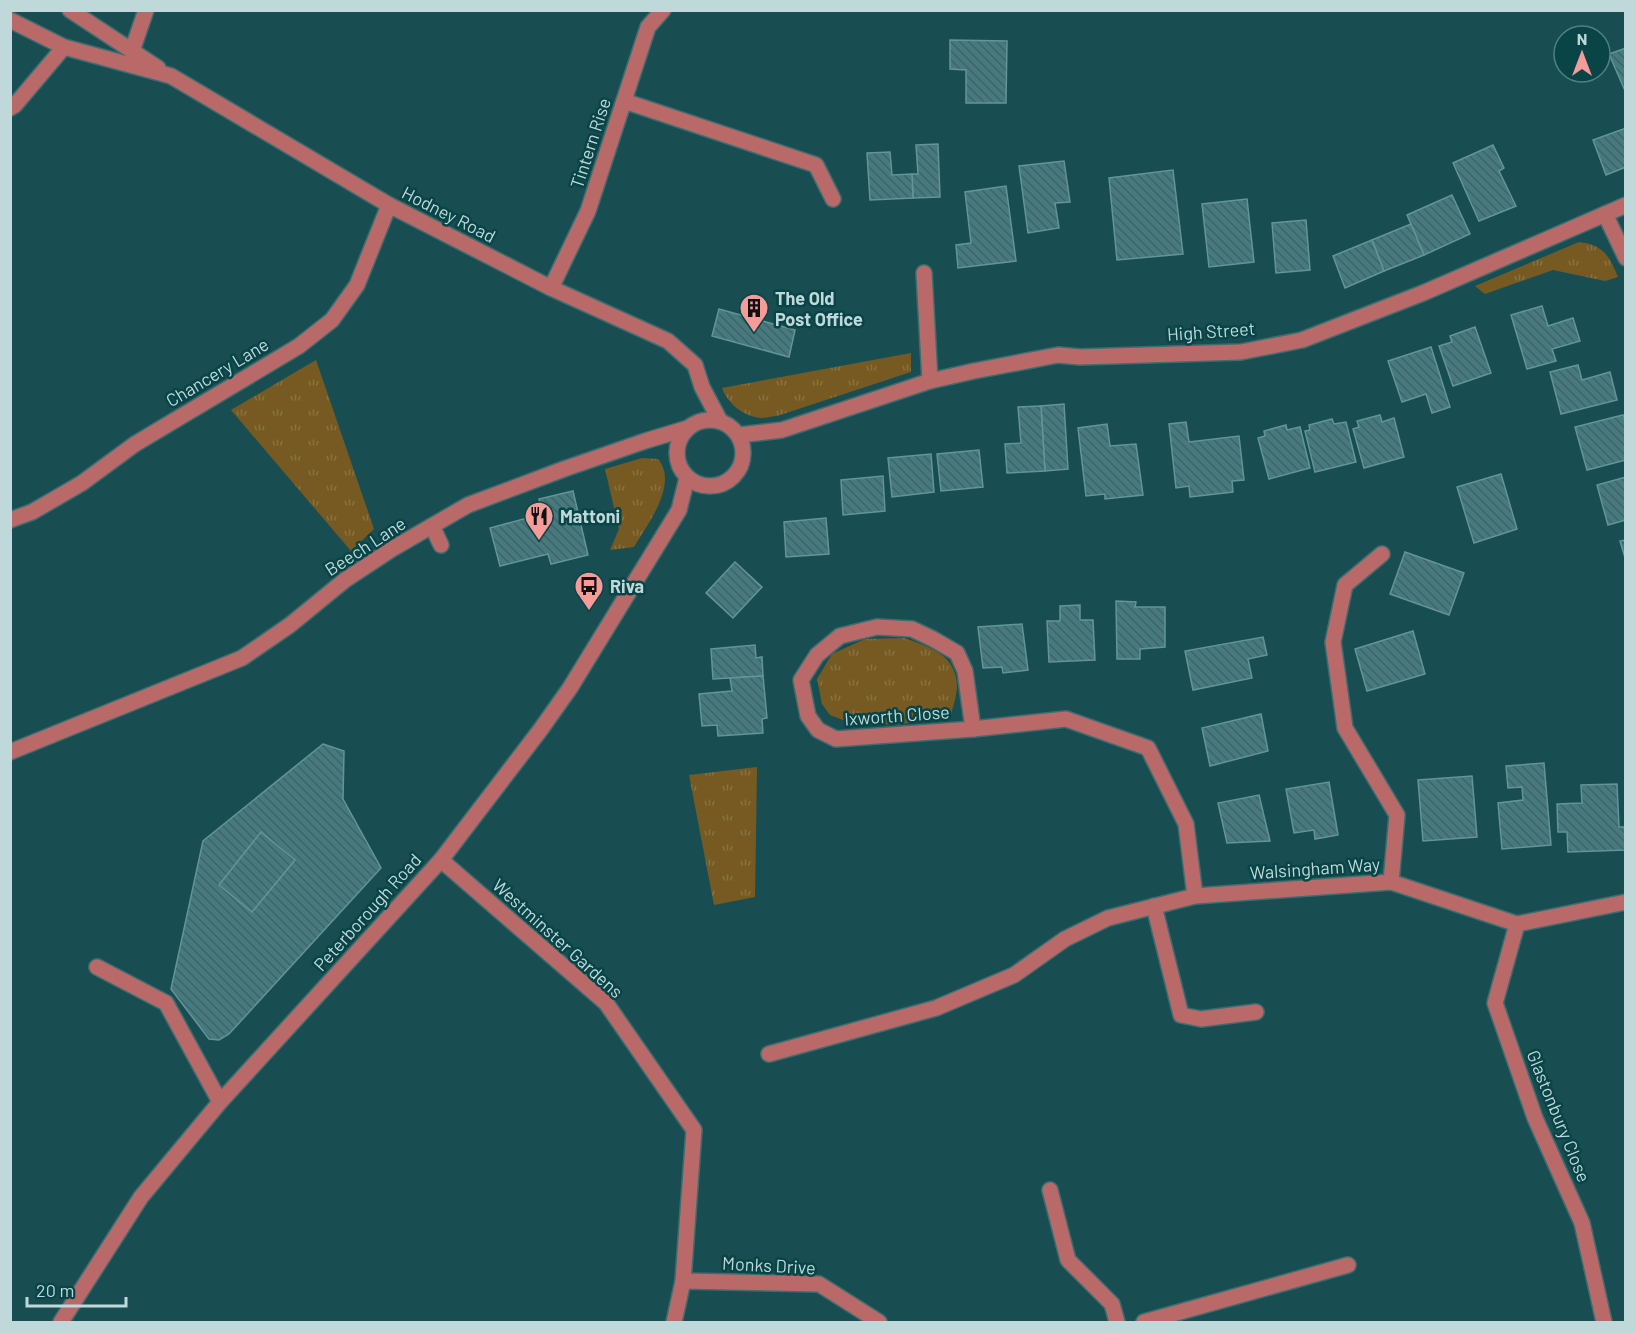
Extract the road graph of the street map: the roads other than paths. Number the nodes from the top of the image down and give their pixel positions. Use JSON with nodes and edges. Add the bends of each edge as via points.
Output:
{"nodes":[{"id":1,"x":70,"y":10,"type":"edge"},
{"id":2,"x":146,"y":10,"type":"edge"},
{"id":3,"x":663,"y":10,"type":"edge"},
{"id":4,"x":10,"y":20,"type":"edge"},
{"id":5,"x":64,"y":47,"type":"junction"},
{"id":6,"x":132,"y":51,"type":"junction"},
{"id":7,"x":171,"y":76,"type":"junction"},
{"id":8,"x":624,"y":101,"type":"junction"},
{"id":9,"x":10,"y":108,"type":"edge"},
{"id":10,"x":833,"y":199,"type":"dead end"},
{"id":11,"x":1626,"y":205,"type":"edge"},
{"id":12,"x":389,"y":206,"type":"junction"},
{"id":13,"x":1605,"y":214,"type":"junction"},
{"id":14,"x":1626,"y":258,"type":"edge"},
{"id":15,"x":924,"y":273,"type":"dead end"},
{"id":16,"x":551,"y":288,"type":"junction"},
{"id":17,"x":930,"y":381,"type":"junction"},
{"id":18,"x":702,"y":387,"type":"junction"},
{"id":19,"x":720,"y":421,"type":"junction"},
{"id":20,"x":693,"y":425,"type":"junction"},
{"id":21,"x":782,"y":430,"type":"junction"},
{"id":22,"x":739,"y":435,"type":"junction"},
{"id":23,"x":645,"y":441,"type":"junction"},
{"id":24,"x":677,"y":446,"type":"junction"},
{"id":25,"x":744,"y":451,"type":"junction"},
{"id":26,"x":687,"y":478,"type":"junction"},
{"id":27,"x":707,"y":487,"type":"junction"},
{"id":28,"x":679,"y":510,"type":"junction"},
{"id":29,"x":10,"y":520,"type":"edge"},
{"id":30,"x":432,"y":526,"type":"junction"},
{"id":31,"x":441,"y":545,"type":"dead end"},
{"id":32,"x":1382,"y":554,"type":"dead end"},
{"id":33,"x":973,"y":729,"type":"junction"},
{"id":34,"x":10,"y":752,"type":"edge"},
{"id":35,"x":441,"y":860,"type":"junction"},
{"id":36,"x":1391,"y":882,"type":"junction"},
{"id":37,"x":1195,"y":896,"type":"junction"},
{"id":38,"x":1626,"y":902,"type":"edge"},
{"id":39,"x":1154,"y":906,"type":"junction"},
{"id":40,"x":1517,"y":924,"type":"junction"},
{"id":41,"x":97,"y":967,"type":"dead end"},
{"id":42,"x":1256,"y":1012,"type":"dead end"},
{"id":43,"x":769,"y":1054,"type":"dead end"},
{"id":44,"x":220,"y":1102,"type":"junction"},
{"id":45,"x":1050,"y":1191,"type":"dead end"},
{"id":46,"x":1348,"y":1265,"type":"dead end"},
{"id":47,"x":683,"y":1281,"type":"junction"},
{"id":48,"x":61,"y":1323,"type":"edge"},
{"id":49,"x":674,"y":1323,"type":"edge"},
{"id":50,"x":879,"y":1323,"type":"edge"},
{"id":51,"x":1117,"y":1323,"type":"edge"},
{"id":52,"x":1144,"y":1323,"type":"edge"},
{"id":53,"x":1604,"y":1323,"type":"edge"}],
"edges":[{"from":1,"to":6,"type":"street","name":"Hodney Road"},
{"from":2,"to":6,"type":"street"},
{"from":3,"to":8,"type":"street","name":"Tintern Rise","via":[[648,27]]},
{"from":4,"to":5,"type":"street","name":"Hodney Road"},
{"from":5,"to":7,"type":"street","name":"Hodney Road"},
{"from":5,"to":9,"type":"street"},
{"from":6,"to":7,"type":"street","name":"Hodney Road"},
{"from":7,"to":12,"type":"street","name":"Hodney Road"},
{"from":8,"to":10,"type":"street","via":[[816,165]]},
{"from":8,"to":16,"type":"street","name":"Tintern Rise","via":[[588,211]]},
{"from":11,"to":13,"type":"street","name":"High Street"},
{"from":12,"to":16,"type":"street","name":"Hodney Road"},
{"from":12,"to":29,"type":"street","name":"Chancery Lane","via":[[357,285],[332,320],[299,346],[135,444],[82,483]]},
{"from":13,"to":14,"type":"street"},
{"from":13,"to":17,"type":"street","name":"High Street","via":[[1423,293],[1302,340],[1241,352],[1058,355]]},
{"from":15,"to":17,"type":"street"},
{"from":16,"to":18,"type":"street","name":"Hodney Road","via":[[668,341],[695,365]]},
{"from":17,"to":21,"type":"street","name":"High Street"},
{"from":18,"to":19,"type":"street","name":"Hodney Road"},
{"from":18,"to":20,"type":"street"},
{"from":19,"to":20,"type":"street"},
{"from":19,"to":22,"type":"street"},
{"from":20,"to":23,"type":"street","name":"Beech Lane"},
{"from":20,"to":24,"type":"street"},
{"from":21,"to":22,"type":"street","name":"High Street"},
{"from":21,"to":25,"type":"street","name":"High Street"},
{"from":22,"to":25,"type":"street"},
{"from":23,"to":24,"type":"street","name":"Beech Lane"},
{"from":23,"to":30,"type":"street","name":"Beech Lane","via":[[468,505]]},
{"from":24,"to":26,"type":"street","via":[[678,464]]},
{"from":25,"to":27,"type":"street","via":[[743,464],[736,475],[725,484]]},
{"from":26,"to":27,"type":"street"},
{"from":26,"to":28,"type":"street","name":"Peterborough Road"},
{"from":27,"to":28,"type":"street","name":"Peterborough Road"},
{"from":28,"to":35,"type":"street","name":"Peterborough Road","via":[[570,688]]},
{"from":30,"to":31,"type":"street"},
{"from":30,"to":34,"type":"street","name":"Beech Lane","via":[[345,580],[242,658]]},
{"from":32,"to":36,"type":"street","via":[[1345,585],[1333,642],[1345,728],[1397,814]]},
{"from":33,"to":33,"type":"street","name":"Ixworth Close","via":[[836,739],[818,730],[808,716],[801,680],[817,655],[840,636],[877,627],[912,629],[957,653],[964,671]]},
{"from":33,"to":37,"type":"street","name":"Ixworth Close","via":[[1066,719],[1148,748],[1186,824]]},
{"from":35,"to":44,"type":"street","name":"Peterborough Road"},
{"from":35,"to":47,"type":"street","name":"Westminster Gardens","via":[[606,1003],[694,1130]]},
{"from":36,"to":37,"type":"street","name":"Walsingham Way"},
{"from":36,"to":40,"type":"street","name":"Walsingham Way"},
{"from":37,"to":39,"type":"street","name":"Walsingham Way"},
{"from":38,"to":40,"type":"street","name":"Walsingham Way"},
{"from":39,"to":42,"type":"street","via":[[1181,1015],[1201,1019]]},
{"from":39,"to":43,"type":"street","name":"Walsingham Way","via":[[1108,918],[1065,939],[1014,975],[936,1008]]},
{"from":40,"to":53,"type":"street","name":"Glastonbury Close","via":[[1495,1003],[1535,1118],[1582,1223]]},
{"from":41,"to":44,"type":"street","via":[[166,1003]]},
{"from":44,"to":48,"type":"street","name":"Peterborough Road","via":[[141,1197]]},
{"from":45,"to":51,"type":"street","via":[[1068,1260],[1112,1304]]},
{"from":46,"to":52,"type":"street"},
{"from":47,"to":49,"type":"street","name":"Westminster Gardens"},
{"from":47,"to":50,"type":"street","name":"Monks Drive","via":[[819,1284]]}]}
